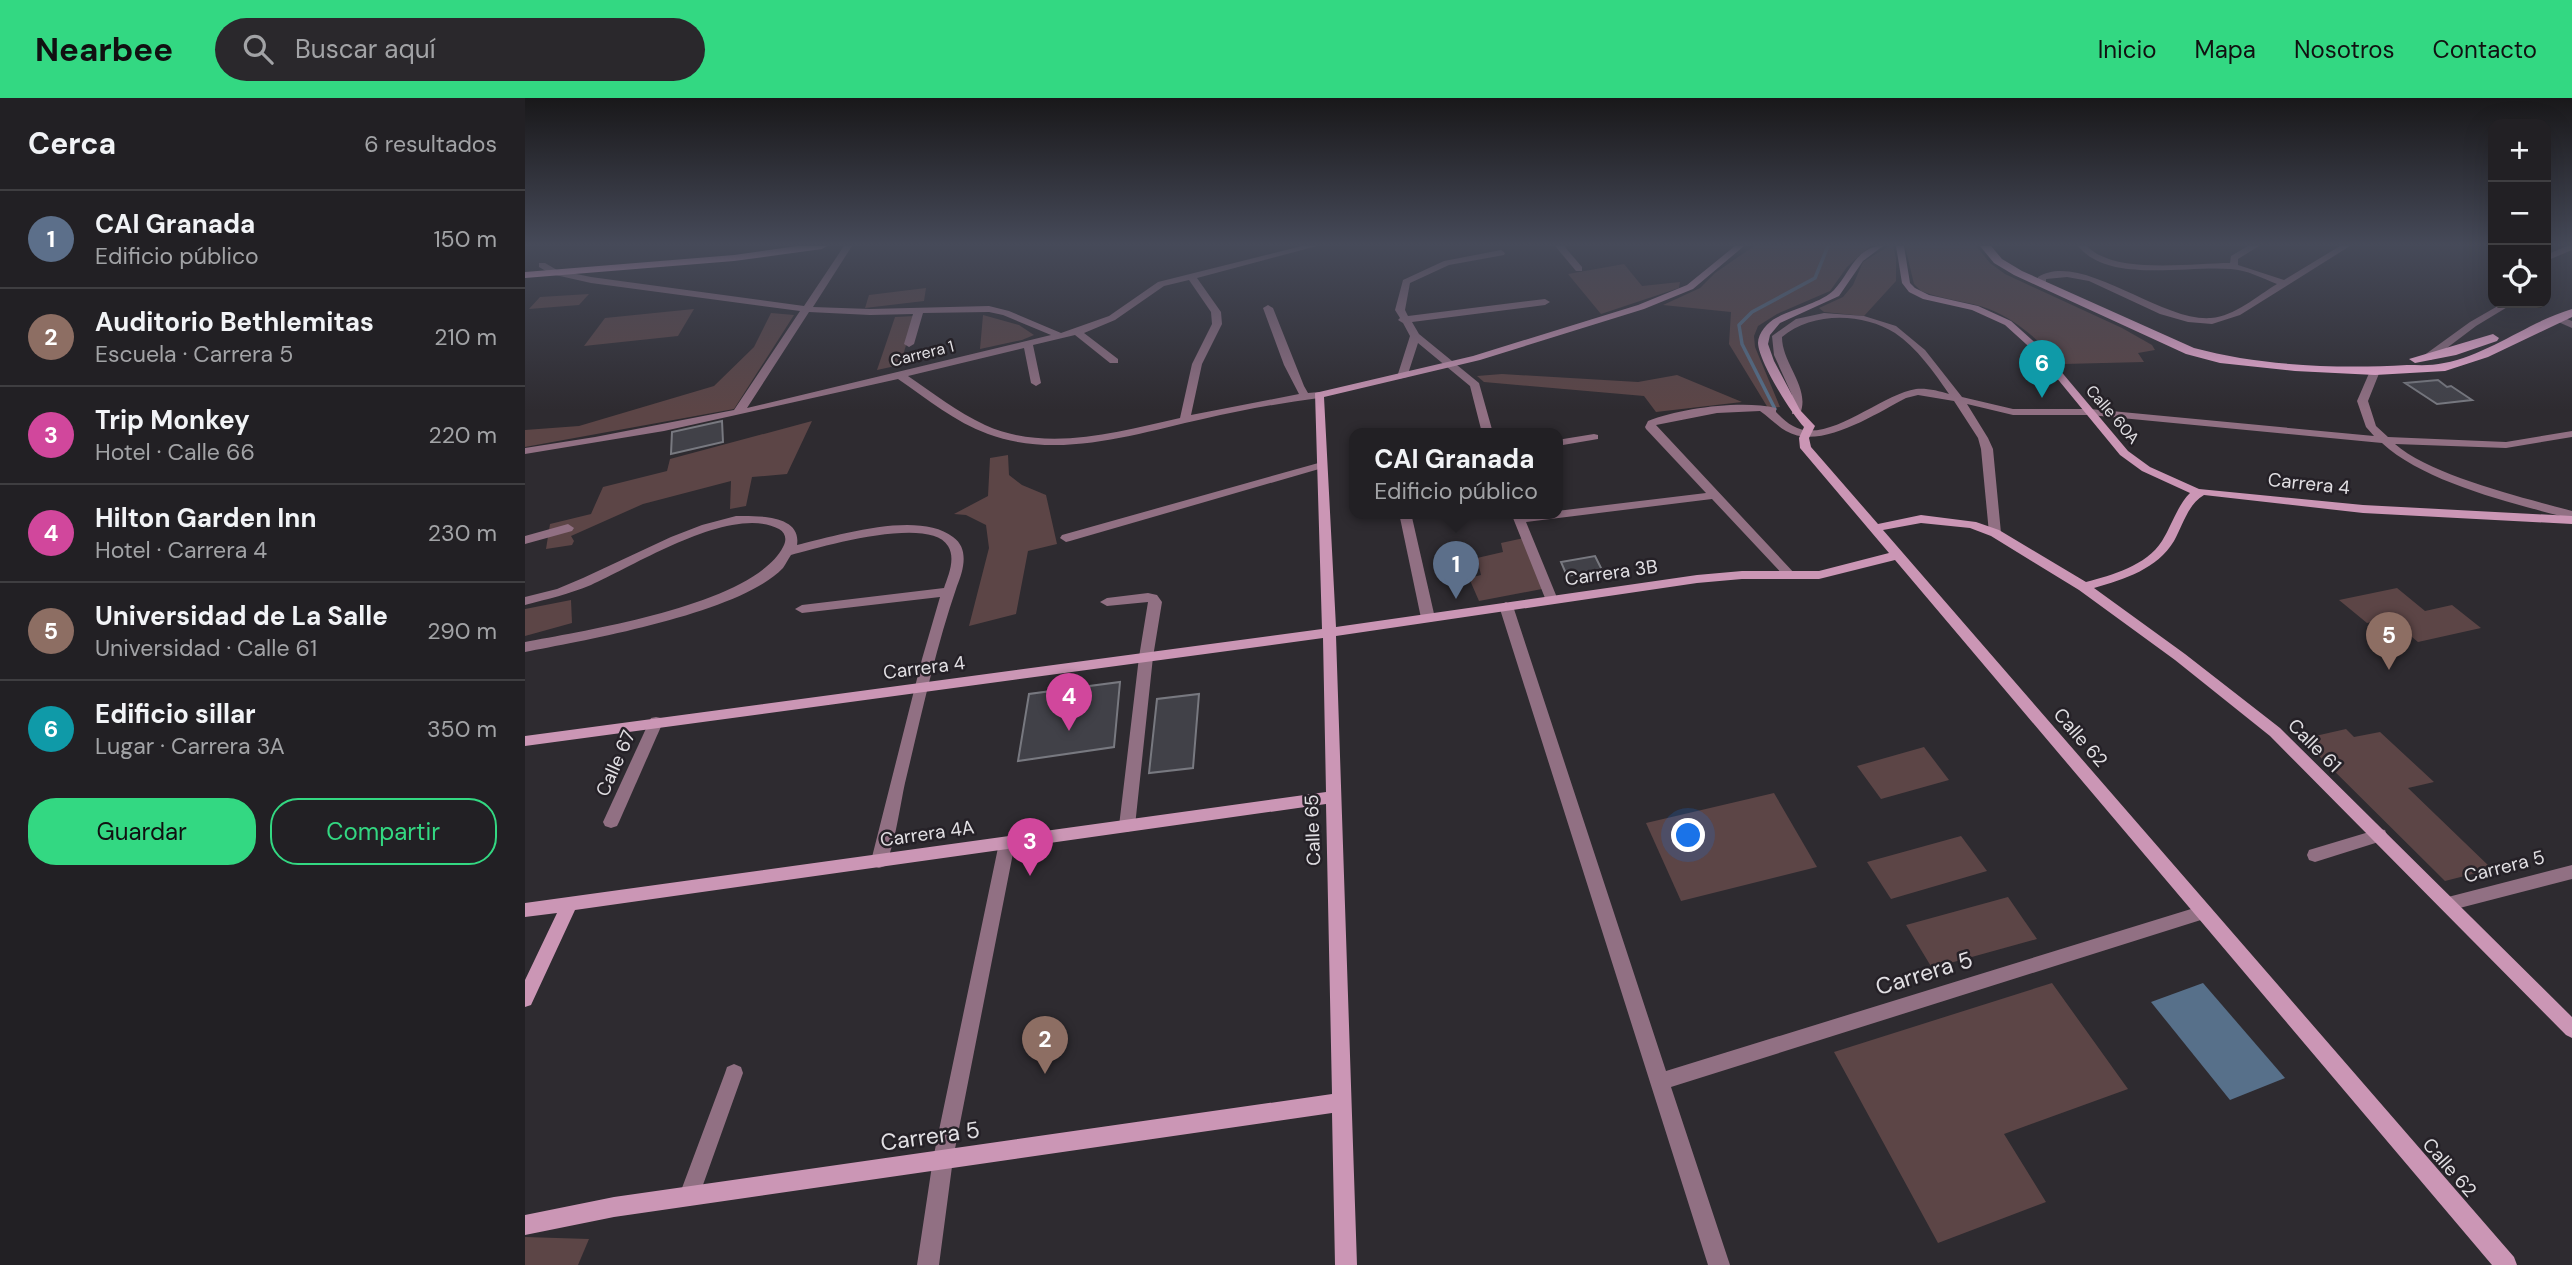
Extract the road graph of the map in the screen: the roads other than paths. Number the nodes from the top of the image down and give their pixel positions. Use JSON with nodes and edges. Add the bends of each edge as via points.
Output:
{"nodes":[{"id":1,"x":743,"y":300,"type":"edge"},
{"id":2,"x":812,"y":300,"type":"edge"},
{"id":3,"x":1136,"y":300,"type":"edge"},
{"id":4,"x":1208,"y":300,"type":"edge"},
{"id":5,"x":1402,"y":300,"type":"edge"},
{"id":6,"x":1657,"y":300,"type":"edge"},
{"id":7,"x":1822,"y":300,"type":"edge"},
{"id":8,"x":1941,"y":300,"type":"edge"},
{"id":9,"x":2087,"y":300,"type":"edge"},
{"id":10,"x":2093,"y":300,"type":"edge"},
{"id":11,"x":2136,"y":300,"type":"edge"},
{"id":12,"x":2254,"y":300,"type":"edge"},
{"id":13,"x":1545,"y":302,"type":"dead end"},
{"id":14,"x":2572,"y":302,"type":"edge"},
{"id":15,"x":1268,"y":308,"type":"dead end"},
{"id":16,"x":2500,"y":308,"type":"edge"},
{"id":17,"x":806,"y":309,"type":"junction"},
{"id":18,"x":919,"y":310,"type":"junction"},
{"id":19,"x":2568,"y":316,"type":"edge"},
{"id":20,"x":1403,"y":320,"type":"junction"},
{"id":21,"x":2572,"y":324,"type":"edge"},
{"id":22,"x":1077,"y":332,"type":"junction"},
{"id":23,"x":1415,"y":335,"type":"junction"},
{"id":24,"x":1060,"y":336,"type":"junction"},
{"id":25,"x":909,"y":344,"type":"dead end"},
{"id":26,"x":1028,"y":344,"type":"junction"},
{"id":27,"x":2427,"y":358,"type":"junction"},
{"id":28,"x":1114,"y":361,"type":"dead end"},
{"id":29,"x":1453,"y":365,"type":"junction"},
{"id":30,"x":2375,"y":372,"type":"junction"},
{"id":31,"x":899,"y":375,"type":"junction"},
{"id":32,"x":1402,"y":377,"type":"junction"},
{"id":33,"x":1035,"y":383,"type":"dead end"},
{"id":34,"x":1319,"y":395,"type":"junction"},
{"id":35,"x":1305,"y":396,"type":"junction"},
{"id":36,"x":1958,"y":399,"type":"junction"},
{"id":37,"x":739,"y":411,"type":"junction"},
{"id":38,"x":1796,"y":412,"type":"junction"},
{"id":39,"x":2090,"y":412,"type":"junction"},
{"id":40,"x":1185,"y":420,"type":"junction"},
{"id":41,"x":1807,"y":427,"type":"junction"},
{"id":42,"x":1487,"y":428,"type":"edge"},
{"id":43,"x":2572,"y":434,"type":"edge"},
{"id":44,"x":1594,"y":437,"type":"dead end"},
{"id":45,"x":2383,"y":440,"type":"junction"},
{"id":46,"x":1563,"y":442,"type":"edge"},
{"id":47,"x":525,"y":451,"type":"edge"},
{"id":48,"x":1322,"y":465,"type":"junction"},
{"id":49,"x":2197,"y":492,"type":"junction"},
{"id":50,"x":1717,"y":495,"type":"junction"},
{"id":51,"x":1563,"y":511,"type":"edge"},
{"id":52,"x":2572,"y":518,"type":"edge"},
{"id":53,"x":1406,"y":519,"type":"edge"},
{"id":54,"x":1519,"y":519,"type":"edge"},
{"id":55,"x":568,"y":528,"type":"dead end"},
{"id":56,"x":1874,"y":528,"type":"junction"},
{"id":57,"x":1995,"y":533,"type":"junction"},
{"id":58,"x":1066,"y":538,"type":"dead end"},
{"id":59,"x":525,"y":540,"type":"edge"},
{"id":60,"x":790,"y":551,"type":"junction"},
{"id":61,"x":1897,"y":555,"type":"junction"},
{"id":62,"x":1791,"y":576,"type":"junction"},
{"id":63,"x":2084,"y":587,"type":"junction"},
{"id":64,"x":949,"y":592,"type":"junction"},
{"id":65,"x":1552,"y":600,"type":"junction"},
{"id":66,"x":525,"y":601,"type":"edge"},
{"id":67,"x":1107,"y":602,"type":"dead end"},
{"id":68,"x":1506,"y":606,"type":"junction"},
{"id":69,"x":802,"y":609,"type":"dead end"},
{"id":70,"x":1428,"y":618,"type":"junction"},
{"id":71,"x":1329,"y":633,"type":"junction"},
{"id":72,"x":525,"y":647,"type":"edge"},
{"id":73,"x":1146,"y":657,"type":"junction"},
{"id":74,"x":921,"y":687,"type":"junction"},
{"id":75,"x":656,"y":722,"type":"junction"},
{"id":76,"x":525,"y":741,"type":"edge"},
{"id":77,"x":1334,"y":797,"type":"junction"},
{"id":78,"x":611,"y":822,"type":"dead end"},
{"id":79,"x":1127,"y":826,"type":"junction"},
{"id":80,"x":2379,"y":835,"type":"junction"},
{"id":81,"x":1007,"y":843,"type":"junction"},
{"id":82,"x":2315,"y":855,"type":"dead end"},
{"id":83,"x":879,"y":862,"type":"junction"},
{"id":84,"x":2572,"y":872,"type":"edge"},
{"id":85,"x":2448,"y":904,"type":"junction"},
{"id":86,"x":569,"y":905,"type":"junction"},
{"id":87,"x":525,"y":910,"type":"edge"},
{"id":88,"x":2204,"y":912,"type":"junction"},
{"id":89,"x":525,"y":999,"type":"edge"},
{"id":90,"x":2572,"y":1029,"type":"edge"},
{"id":91,"x":734,"y":1073,"type":"dead end"},
{"id":92,"x":1660,"y":1082,"type":"junction"},
{"id":93,"x":1342,"y":1102,"type":"junction"},
{"id":94,"x":943,"y":1159,"type":"junction"},
{"id":95,"x":689,"y":1196,"type":"junction"},
{"id":96,"x":525,"y":1224,"type":"edge"},
{"id":97,"x":928,"y":1265,"type":"edge"},
{"id":98,"x":1346,"y":1265,"type":"edge"},
{"id":99,"x":1719,"y":1265,"type":"edge"},
{"id":100,"x":2506,"y":1265,"type":"edge"}],
"edges":[{"from":1,"to":17,"type":"street"},
{"from":2,"to":17,"type":"street"},
{"from":3,"to":22,"type":"street","name":"Carrera 1","via":[[1112,318]]},
{"from":4,"to":40,"type":"street","via":[[1217,324],[1196,364]]},
{"from":5,"to":20,"type":"street"},
{"from":6,"to":29,"type":"street"},
{"from":7,"to":38,"type":"street","name":"Calle 62","via":[[1777,321],[1765,334],[1769,361]]},
{"from":8,"to":39,"type":"street","name":"Calle 60A","via":[[1975,308],[2008,323],[2040,352]]},
{"from":9,"to":30,"type":"main road","via":[[2204,356]]},
{"from":10,"to":27,"type":"main road","via":[[2202,350],[2280,360]]},
{"from":11,"to":12,"type":"street","via":[[2200,319],[2230,316]]},
{"from":13,"to":20,"type":"street"},
{"from":14,"to":27,"type":"main road","via":[[2480,343]]},
{"from":15,"to":35,"type":"street","via":[[1292,378]]},
{"from":16,"to":27,"type":"street"},
{"from":17,"to":18,"type":"street"},
{"from":17,"to":37,"type":"street"},
{"from":18,"to":24,"type":"street","via":[[998,310]]},
{"from":18,"to":25,"type":"street"},
{"from":19,"to":21,"type":"street"},
{"from":19,"to":30,"type":"main road","via":[[2465,362]]},
{"from":20,"to":23,"type":"street"},
{"from":22,"to":24,"type":"street","name":"Carrera 1"},
{"from":22,"to":28,"type":"street"},
{"from":23,"to":29,"type":"street"},
{"from":23,"to":32,"type":"street"},
{"from":24,"to":26,"type":"street","name":"Carrera 1"},
{"from":26,"to":31,"type":"street","name":"Carrera 1"},
{"from":26,"to":33,"type":"street"},
{"from":29,"to":32,"type":"street"},
{"from":29,"to":42,"type":"street","via":[[1475,385]]},
{"from":30,"to":45,"type":"street","via":[[2365,388],[2363,408]]},
{"from":31,"to":37,"type":"street","name":"Carrera 1"},
{"from":31,"to":40,"type":"street","via":[[985,429],[1021,439],[1096,440]]},
{"from":32,"to":34,"type":"street"},
{"from":34,"to":35,"type":"street"},
{"from":34,"to":48,"type":"street","name":"Calle 65"},
{"from":35,"to":40,"type":"street"},
{"from":36,"to":38,"type":"street","via":[[1908,338],[1876,321],[1822,315],[1799,321],[1777,336],[1776,350],[1799,402]]},
{"from":36,"to":39,"type":"street","via":[[2013,412]]},
{"from":36,"to":41,"type":"street","via":[[1909,393],[1825,433]]},
{"from":36,"to":57,"type":"street","via":[[1987,449]]},
{"from":37,"to":47,"type":"street","name":"Carrera 1"},
{"from":38,"to":41,"type":"street","name":"Calle 62"},
{"from":39,"to":45,"type":"street"},
{"from":39,"to":49,"type":"street","name":"Calle 60A","via":[[2134,461]]},
{"from":41,"to":50,"type":"street","via":[[1791,430],[1765,408],[1662,419],[1651,425]]},
{"from":41,"to":56,"type":"street","name":"Calle 62","via":[[1806,448]]},
{"from":43,"to":45,"type":"street","via":[[2506,445]]},
{"from":44,"to":46,"type":"street"},
{"from":45,"to":52,"type":"street","via":[[2437,473]]},
{"from":48,"to":58,"type":"street"},
{"from":48,"to":71,"type":"street","name":"Calle 65"},
{"from":49,"to":52,"type":"street","name":"Carrera 4","via":[[2363,509]]},
{"from":49,"to":63,"type":"street","via":[[2154,558]]},
{"from":50,"to":51,"type":"street"},
{"from":50,"to":62,"type":"street"},
{"from":53,"to":70,"type":"street"},
{"from":54,"to":65,"type":"street"},
{"from":55,"to":59,"type":"street"},
{"from":56,"to":57,"type":"street","name":"Calle 61","via":[[1929,520]]},
{"from":56,"to":61,"type":"street","name":"Calle 62"},
{"from":57,"to":63,"type":"street","name":"Calle 61"},
{"from":60,"to":64,"type":"street","via":[[915,529],[942,535],[957,550]]},
{"from":60,"to":66,"type":"street","via":[[789,530],[778,523],[734,521],[694,532],[568,590]]},
{"from":60,"to":72,"type":"street","via":[[745,589],[684,611]]},
{"from":61,"to":62,"type":"street","name":"Carrera 3B","via":[[1833,572]]},
{"from":61,"to":88,"type":"street","name":"Calle 62"},
{"from":62,"to":65,"type":"street","name":"Carrera 3B","via":[[1724,576]]},
{"from":63,"to":80,"type":"street","name":"Calle 61","via":[[2275,732]]},
{"from":64,"to":69,"type":"street"},
{"from":64,"to":74,"type":"street"},
{"from":65,"to":68,"type":"street","name":"Carrera 3B"},
{"from":67,"to":73,"type":"street","via":[[1141,597],[1155,600]]},
{"from":68,"to":70,"type":"street","name":"Carrera 3B"},
{"from":68,"to":92,"type":"street"},
{"from":70,"to":71,"type":"street","name":"Carrera 3B"},
{"from":71,"to":73,"type":"street","name":"Carrera 4"},
{"from":71,"to":77,"type":"street","name":"Calle 65"},
{"from":73,"to":74,"type":"street","name":"Carrera 4"},
{"from":73,"to":79,"type":"street"},
{"from":74,"to":75,"type":"street","name":"Carrera 4"},
{"from":74,"to":83,"type":"street"},
{"from":75,"to":76,"type":"street","name":"Carrera 4"},
{"from":75,"to":78,"type":"street","name":"Calle 67"},
{"from":77,"to":79,"type":"street","name":"Carrera 4A"},
{"from":77,"to":93,"type":"street","name":"Calle 65"},
{"from":79,"to":81,"type":"street","name":"Carrera 4A"},
{"from":80,"to":82,"type":"street"},
{"from":80,"to":85,"type":"street","name":"Calle 61"},
{"from":81,"to":83,"type":"street","name":"Carrera 4A"},
{"from":81,"to":94,"type":"street"},
{"from":83,"to":86,"type":"street","name":"Carrera 4A"},
{"from":84,"to":85,"type":"street","name":"Carrera 5"},
{"from":85,"to":90,"type":"street","name":"Calle 61"},
{"from":86,"to":87,"type":"street","name":"Carrera 4A"},
{"from":86,"to":89,"type":"street"},
{"from":88,"to":92,"type":"street","name":"Carrera 5"},
{"from":88,"to":100,"type":"street","name":"Calle 62"},
{"from":91,"to":95,"type":"street"},
{"from":92,"to":99,"type":"street"},
{"from":93,"to":94,"type":"street","name":"Carrera 5"},
{"from":93,"to":98,"type":"street","name":"Calle 65"},
{"from":94,"to":95,"type":"street","name":"Carrera 5"},
{"from":94,"to":97,"type":"street"},
{"from":95,"to":96,"type":"street","name":"Carrera 5"}]}
